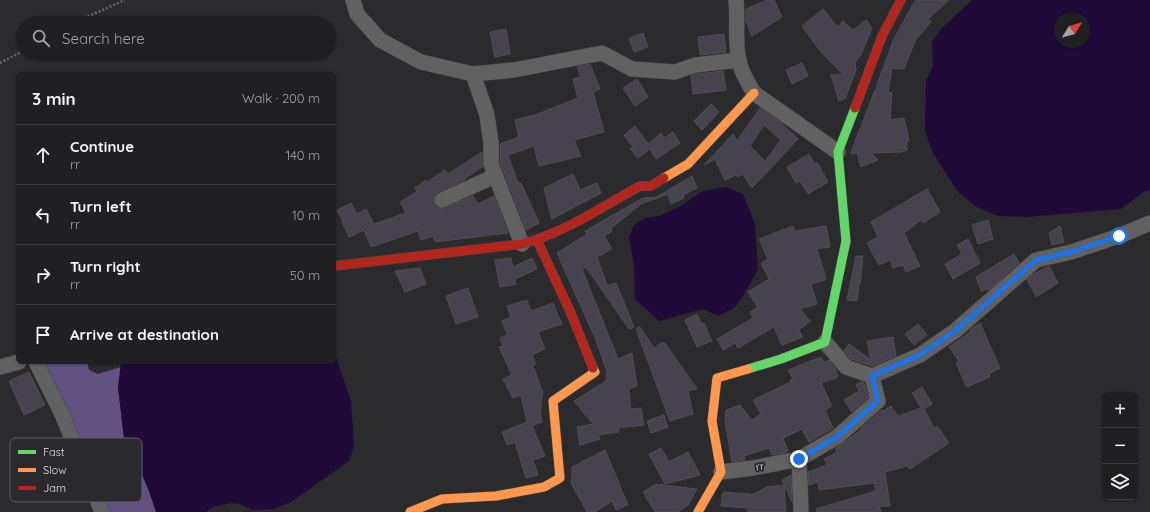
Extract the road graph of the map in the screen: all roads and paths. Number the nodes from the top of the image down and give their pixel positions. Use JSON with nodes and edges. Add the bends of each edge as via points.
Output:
{"nodes":[{"id":1,"x":125,"y":0,"type":"edge"},
{"id":2,"x":353,"y":0,"type":"edge"},
{"id":3,"x":736,"y":0,"type":"edge"},
{"id":4,"x":901,"y":0,"type":"edge"},
{"id":5,"x":89,"y":16,"type":"edge"},
{"id":6,"x":16,"y":55,"type":"edge"},
{"id":7,"x":739,"y":60,"type":"junction"},
{"id":8,"x":0,"y":63,"type":"edge"},
{"id":9,"x":473,"y":74,"type":"junction"},
{"id":10,"x":754,"y":93,"type":"junction"},
{"id":11,"x":838,"y":152,"type":"junction"},
{"id":12,"x":495,"y":176,"type":"junction"},
{"id":13,"x":442,"y":200,"type":"dead end"},
{"id":14,"x":1150,"y":223,"type":"edge"},
{"id":15,"x":537,"y":240,"type":"junction"},
{"id":16,"x":522,"y":244,"type":"junction"},
{"id":17,"x":336,"y":266,"type":"edge"},
{"id":18,"x":825,"y":342,"type":"junction"},
{"id":19,"x":16,"y":363,"type":"edge"},
{"id":20,"x":37,"y":364,"type":"edge"},
{"id":21,"x":0,"y":367,"type":"edge"},
{"id":22,"x":872,"y":376,"type":"junction"},
{"id":23,"x":72,"y":438,"type":"edge"},
{"id":24,"x":799,"y":459,"type":"junction"},
{"id":25,"x":721,"y":472,"type":"junction"},
{"id":26,"x":98,"y":502,"type":"edge"},
{"id":27,"x":102,"y":512,"type":"edge"},
{"id":28,"x":410,"y":512,"type":"edge"},
{"id":29,"x":698,"y":512,"type":"edge"},
{"id":30,"x":801,"y":512,"type":"edge"}],
"edges":[{"from":1,"to":5,"type":"path"},
{"from":2,"to":9,"type":"street","via":[[357,14],[380,40],[421,62]]},
{"from":3,"to":7,"type":"street"},
{"from":4,"to":11,"type":"street","via":[[882,36]]},
{"from":6,"to":8,"type":"path"},
{"from":7,"to":9,"type":"street","via":[[695,65],[675,72],[632,69],[602,53],[514,70]]},
{"from":7,"to":10,"type":"street"},
{"from":9,"to":12,"type":"street","via":[[487,115],[491,164]]},
{"from":10,"to":11,"type":"street"},
{"from":10,"to":15,"type":"street","via":[[688,164],[651,186],[640,186]]},
{"from":11,"to":18,"type":"street","via":[[846,241]]},
{"from":12,"to":13,"type":"street"},
{"from":12,"to":16,"type":"street"},
{"from":14,"to":22,"type":"street","via":[[1071,252],[1036,260],[955,331],[920,355]]},
{"from":15,"to":16,"type":"street"},
{"from":15,"to":28,"type":"street","via":[[595,372],[553,401],[560,478],[544,487],[496,496],[442,499]]},
{"from":16,"to":17,"type":"street"},
{"from":18,"to":22,"type":"street","via":[[846,367]]},
{"from":18,"to":25,"type":"street","via":[[781,359],[717,378],[712,421]]},
{"from":19,"to":21,"type":"street"},
{"from":20,"to":23,"type":"street"},
{"from":22,"to":24,"type":"street","name":"rr","via":[[878,401],[837,437]]},
{"from":24,"to":25,"type":"street","name":"rr"},
{"from":24,"to":30,"type":"street"},
{"from":25,"to":29,"type":"street"},
{"from":26,"to":27,"type":"street"}]}
